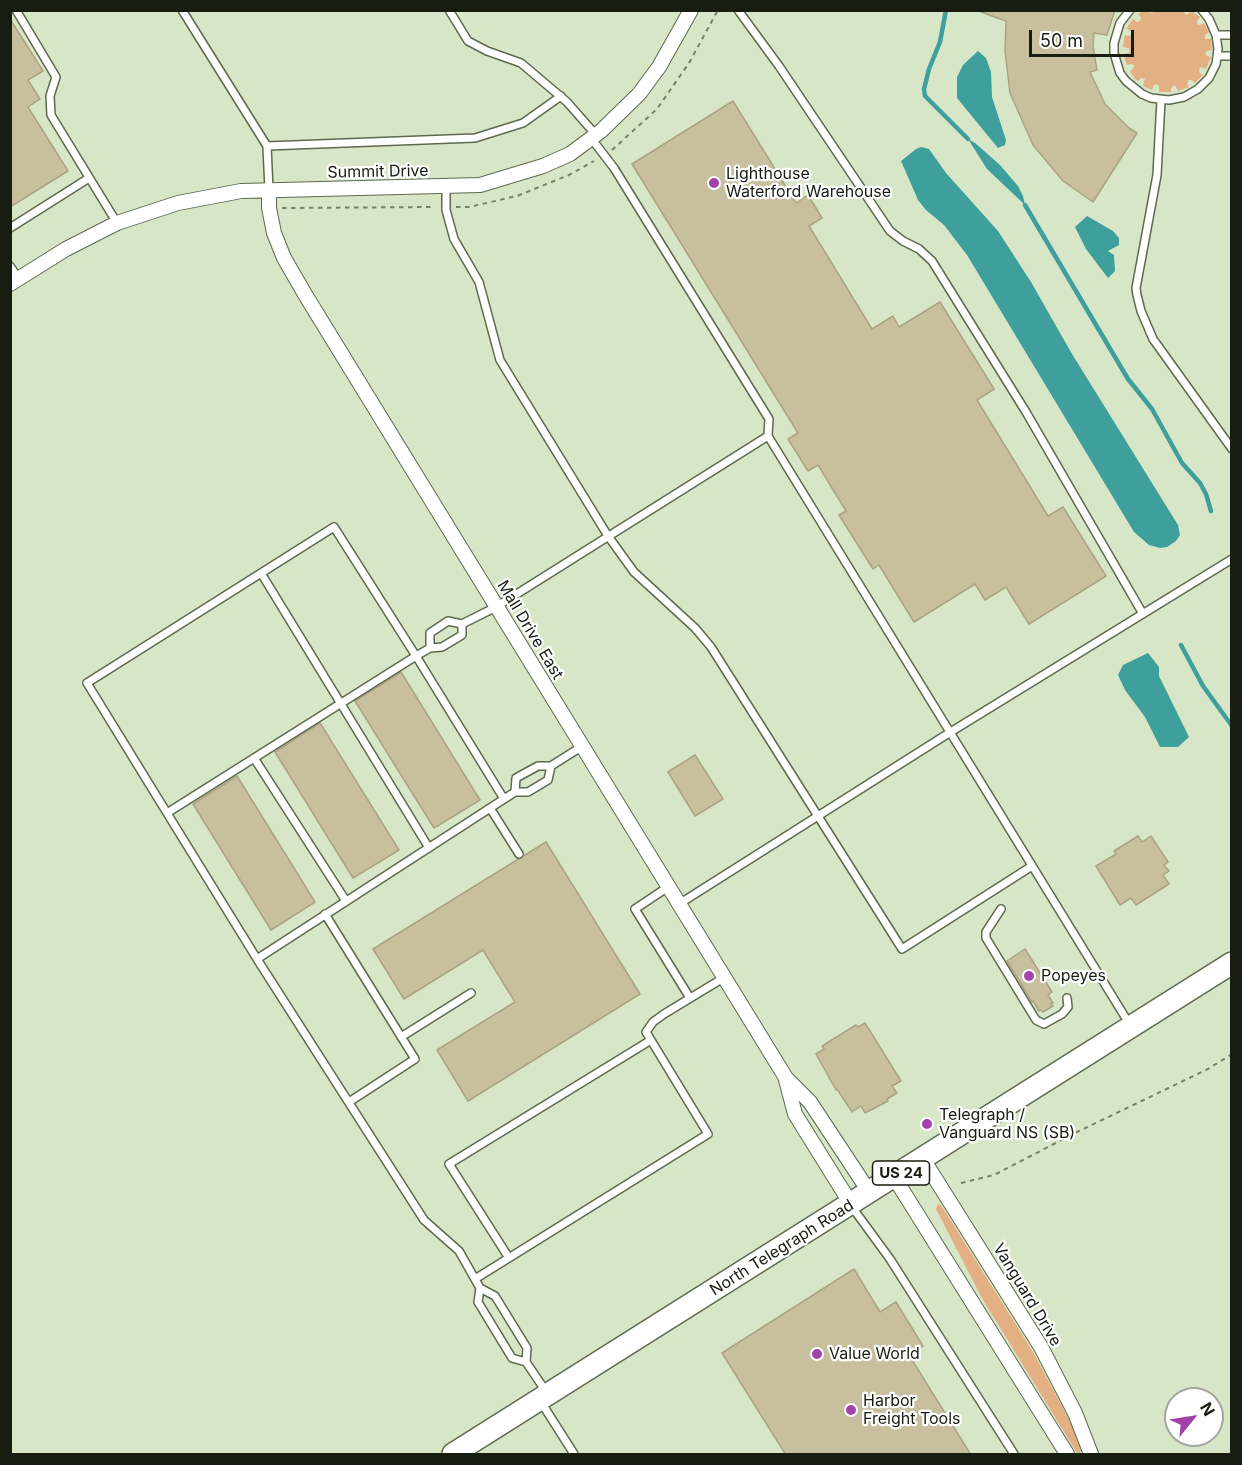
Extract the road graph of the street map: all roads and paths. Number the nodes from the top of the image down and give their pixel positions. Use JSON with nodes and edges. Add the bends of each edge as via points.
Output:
{"nodes":[{"id":1,"x":16,"y":10,"type":"edge"},
{"id":2,"x":182,"y":10,"type":"edge"},
{"id":3,"x":449,"y":10,"type":"edge"},
{"id":4,"x":691,"y":10,"type":"edge"},
{"id":5,"x":738,"y":10,"type":"edge"},
{"id":6,"x":1130,"y":10,"type":"edge"},
{"id":7,"x":1202,"y":10,"type":"edge"},
{"id":8,"x":1216,"y":34,"type":"junction"},
{"id":9,"x":1232,"y":35,"type":"edge"},
{"id":10,"x":1218,"y":56,"type":"junction"},
{"id":11,"x":1232,"y":56,"type":"edge"},
{"id":12,"x":561,"y":96,"type":"junction"},
{"id":13,"x":1161,"y":100,"type":"junction"},
{"id":14,"x":593,"y":137,"type":"junction"},
{"id":15,"x":267,"y":146,"type":"junction"},
{"id":16,"x":89,"y":178,"type":"junction"},
{"id":17,"x":446,"y":188,"type":"junction"},
{"id":18,"x":269,"y":191,"type":"junction"},
{"id":19,"x":117,"y":224,"type":"junction"},
{"id":20,"x":10,"y":228,"type":"edge"},
{"id":21,"x":10,"y":266,"type":"edge"},
{"id":22,"x":15,"y":281,"type":"edge"},
{"id":23,"x":768,"y":436,"type":"junction"},
{"id":24,"x":1232,"y":449,"type":"edge"},
{"id":25,"x":608,"y":536,"type":"junction"},
{"id":26,"x":1232,"y":559,"type":"edge"},
{"id":27,"x":261,"y":573,"type":"junction"},
{"id":28,"x":496,"y":607,"type":"junction"},
{"id":29,"x":1143,"y":614,"type":"junction"},
{"id":30,"x":462,"y":624,"type":"junction"},
{"id":31,"x":430,"y":648,"type":"junction"},
{"id":32,"x":416,"y":656,"type":"junction"},
{"id":33,"x":340,"y":705,"type":"junction"},
{"id":34,"x":949,"y":733,"type":"junction"},
{"id":35,"x":581,"y":747,"type":"junction"},
{"id":36,"x":254,"y":758,"type":"junction"},
{"id":37,"x":551,"y":766,"type":"junction"},
{"id":38,"x":515,"y":792,"type":"junction"},
{"id":39,"x":504,"y":799,"type":"junction"},
{"id":40,"x":490,"y":808,"type":"junction"},
{"id":41,"x":167,"y":813,"type":"junction"},
{"id":42,"x":817,"y":817,"type":"junction"},
{"id":43,"x":429,"y":848,"type":"junction"},
{"id":44,"x":519,"y":854,"type":"dead end"},
{"id":45,"x":1032,"y":866,"type":"junction"},
{"id":46,"x":668,"y":887,"type":"junction"},
{"id":47,"x":346,"y":901,"type":"junction"},
{"id":48,"x":679,"y":904,"type":"junction"},
{"id":49,"x":1001,"y":909,"type":"dead end"},
{"id":50,"x":326,"y":915,"type":"junction"},
{"id":51,"x":257,"y":959,"type":"junction"},
{"id":52,"x":1232,"y":963,"type":"edge"},
{"id":53,"x":725,"y":977,"type":"junction"},
{"id":54,"x":471,"y":993,"type":"dead end"},
{"id":55,"x":690,"y":998,"type":"junction"},
{"id":56,"x":1067,"y":998,"type":"dead end"},
{"id":57,"x":1132,"y":1028,"type":"junction"},
{"id":58,"x":401,"y":1037,"type":"junction"},
{"id":59,"x":651,"y":1040,"type":"junction"},
{"id":60,"x":1232,"y":1054,"type":"edge"},
{"id":61,"x":786,"y":1078,"type":"junction"},
{"id":62,"x":349,"y":1102,"type":"junction"},
{"id":63,"x":923,"y":1159,"type":"junction"},
{"id":64,"x":894,"y":1177,"type":"junction"},
{"id":65,"x":961,"y":1183,"type":"dead end"},
{"id":66,"x":870,"y":1192,"type":"junction"},
{"id":67,"x":851,"y":1204,"type":"junction"},
{"id":68,"x":509,"y":1258,"type":"junction"},
{"id":69,"x":475,"y":1279,"type":"junction"},
{"id":70,"x":480,"y":1288,"type":"junction"},
{"id":71,"x":526,"y":1362,"type":"junction"},
{"id":72,"x":543,"y":1397,"type":"junction"},
{"id":73,"x":453,"y":1455,"type":"edge"},
{"id":74,"x":574,"y":1455,"type":"edge"},
{"id":75,"x":1014,"y":1455,"type":"edge"},
{"id":76,"x":1067,"y":1455,"type":"edge"},
{"id":77,"x":1091,"y":1455,"type":"edge"}],
"edges":[{"from":1,"to":16,"type":"lane","via":[[56,77],[50,96],[51,115]]},
{"from":2,"to":15,"type":"lane"},
{"from":3,"to":12,"type":"lane","via":[[468,41],[521,63]]},
{"from":4,"to":14,"type":"street","name":"Summit Drive","via":[[639,94]]},
{"from":5,"to":29,"type":"lane","via":[[890,231],[932,261],[1026,412]]},
{"from":6,"to":13,"type":"lane","via":[[1116,33],[1116,63],[1133,88]]},
{"from":7,"to":8,"type":"lane"},
{"from":8,"to":9,"type":"lane"},
{"from":8,"to":10,"type":"lane"},
{"from":10,"to":11,"type":"lane"},
{"from":10,"to":13,"type":"lane","via":[[1213,71],[1198,89],[1184,97]]},
{"from":12,"to":14,"type":"lane"},
{"from":12,"to":15,"type":"lane","via":[[523,123],[475,138]]},
{"from":13,"to":24,"type":"lane","via":[[1156,175],[1136,288],[1153,339]]},
{"from":14,"to":17,"type":"street","name":"Summit Drive","via":[[570,154],[510,177]]},
{"from":14,"to":23,"type":"lane","via":[[769,419]]},
{"from":15,"to":18,"type":"lane"},
{"from":16,"to":19,"type":"lane"},
{"from":16,"to":20,"type":"lane"},
{"from":17,"to":18,"type":"street","name":"Summit Drive"},
{"from":17,"to":25,"type":"lane","via":[[446,210],[454,239],[479,282],[500,360]]},
{"from":18,"to":19,"type":"street","name":"Summit Drive","via":[[241,191],[178,203]]},
{"from":18,"to":28,"type":"street","name":"Mall Drive East","via":[[274,233],[284,258]]},
{"from":19,"to":22,"type":"street","name":"Summit Drive","via":[[66,249]]},
{"from":21,"to":22,"type":"lane"},
{"from":23,"to":25,"type":"lane"},
{"from":23,"to":34,"type":"lane"},
{"from":25,"to":28,"type":"lane"},
{"from":25,"to":42,"type":"lane","via":[[634,572],[711,647]]},
{"from":26,"to":29,"type":"lane"},
{"from":27,"to":32,"type":"lane","via":[[334,527]]},
{"from":27,"to":33,"type":"lane"},
{"from":27,"to":41,"type":"lane","via":[[87,684]]},
{"from":28,"to":30,"type":"lane"},
{"from":28,"to":35,"type":"street","name":"Mall Drive East"},
{"from":29,"to":34,"type":"lane"},
{"from":30,"to":31,"type":"lane","via":[[462,635],[442,647]]},
{"from":30,"to":31,"type":"lane","via":[[448,621],[430,633]]},
{"from":31,"to":32,"type":"lane"},
{"from":32,"to":33,"type":"lane"},
{"from":32,"to":39,"type":"lane"},
{"from":33,"to":36,"type":"lane"},
{"from":33,"to":43,"type":"lane"},
{"from":34,"to":42,"type":"lane"},
{"from":34,"to":45,"type":"lane"},
{"from":35,"to":37,"type":"lane"},
{"from":35,"to":46,"type":"street","name":"Mall Drive East"},
{"from":36,"to":41,"type":"lane"},
{"from":36,"to":47,"type":"lane"},
{"from":37,"to":38,"type":"lane","via":[[548,780],[528,792]]},
{"from":37,"to":38,"type":"lane","via":[[538,766],[516,778]]},
{"from":38,"to":39,"type":"lane"},
{"from":39,"to":40,"type":"lane"},
{"from":40,"to":43,"type":"lane"},
{"from":40,"to":44,"type":"lane"},
{"from":41,"to":51,"type":"lane"},
{"from":42,"to":45,"type":"lane","via":[[902,949]]},
{"from":42,"to":48,"type":"lane"},
{"from":43,"to":47,"type":"lane"},
{"from":45,"to":57,"type":"lane"},
{"from":46,"to":48,"type":"street","name":"Mall Drive East"},
{"from":46,"to":55,"type":"lane","via":[[634,909]]},
{"from":47,"to":50,"type":"lane"},
{"from":48,"to":53,"type":"street","name":"Mall Drive East"},
{"from":49,"to":56,"type":"lane","via":[[986,938],[1036,1020],[1044,1024],[1062,1014],[1068,1007]]},
{"from":50,"to":51,"type":"lane"},
{"from":50,"to":58,"type":"lane"},
{"from":51,"to":62,"type":"lane"},
{"from":52,"to":57,"type":"main road","name":"North Telegraph Road","number":"US 24"},
{"from":53,"to":55,"type":"lane"},
{"from":53,"to":61,"type":"street","name":"Mall Drive East"},
{"from":54,"to":58,"type":"lane"},
{"from":55,"to":59,"type":"lane","via":[[653,1022],[646,1032]]},
{"from":57,"to":63,"type":"main road","name":"North Telegraph Road","number":"US 24"},
{"from":58,"to":62,"type":"lane","via":[[415,1059]]},
{"from":59,"to":68,"type":"lane","via":[[708,1134]]},
{"from":59,"to":68,"type":"lane","via":[[449,1164]]},
{"from":60,"to":65,"type":"path","via":[[994,1176]]},
{"from":61,"to":66,"type":"street","name":"Mall Drive East","via":[[810,1102]]},
{"from":61,"to":67,"type":"street","name":"Mall Drive East","via":[[795,1114]]},
{"from":62,"to":69,"type":"lane","via":[[424,1220],[459,1251]]},
{"from":63,"to":64,"type":"main road","name":"North Telegraph Road","number":"US 24"},
{"from":63,"to":77,"type":"street","name":"Vanguard Drive","via":[[1041,1347],[1075,1413]]},
{"from":64,"to":66,"type":"main road","name":"North Telegraph Road","number":"US 24"},
{"from":64,"to":76,"type":"street"},
{"from":66,"to":67,"type":"main road","name":"North Telegraph Road","number":"US 24"},
{"from":67,"to":72,"type":"main road","name":"North Telegraph Road","number":"US 24"},
{"from":67,"to":75,"type":"lane"},
{"from":68,"to":69,"type":"lane"},
{"from":69,"to":70,"type":"lane"},
{"from":70,"to":71,"type":"lane","via":[[495,1296],[527,1347]]},
{"from":70,"to":71,"type":"lane","via":[[478,1302],[512,1358]]},
{"from":71,"to":72,"type":"lane"},
{"from":72,"to":73,"type":"main road","name":"North Telegraph Road","number":"US 24"},
{"from":72,"to":74,"type":"lane"}]}
